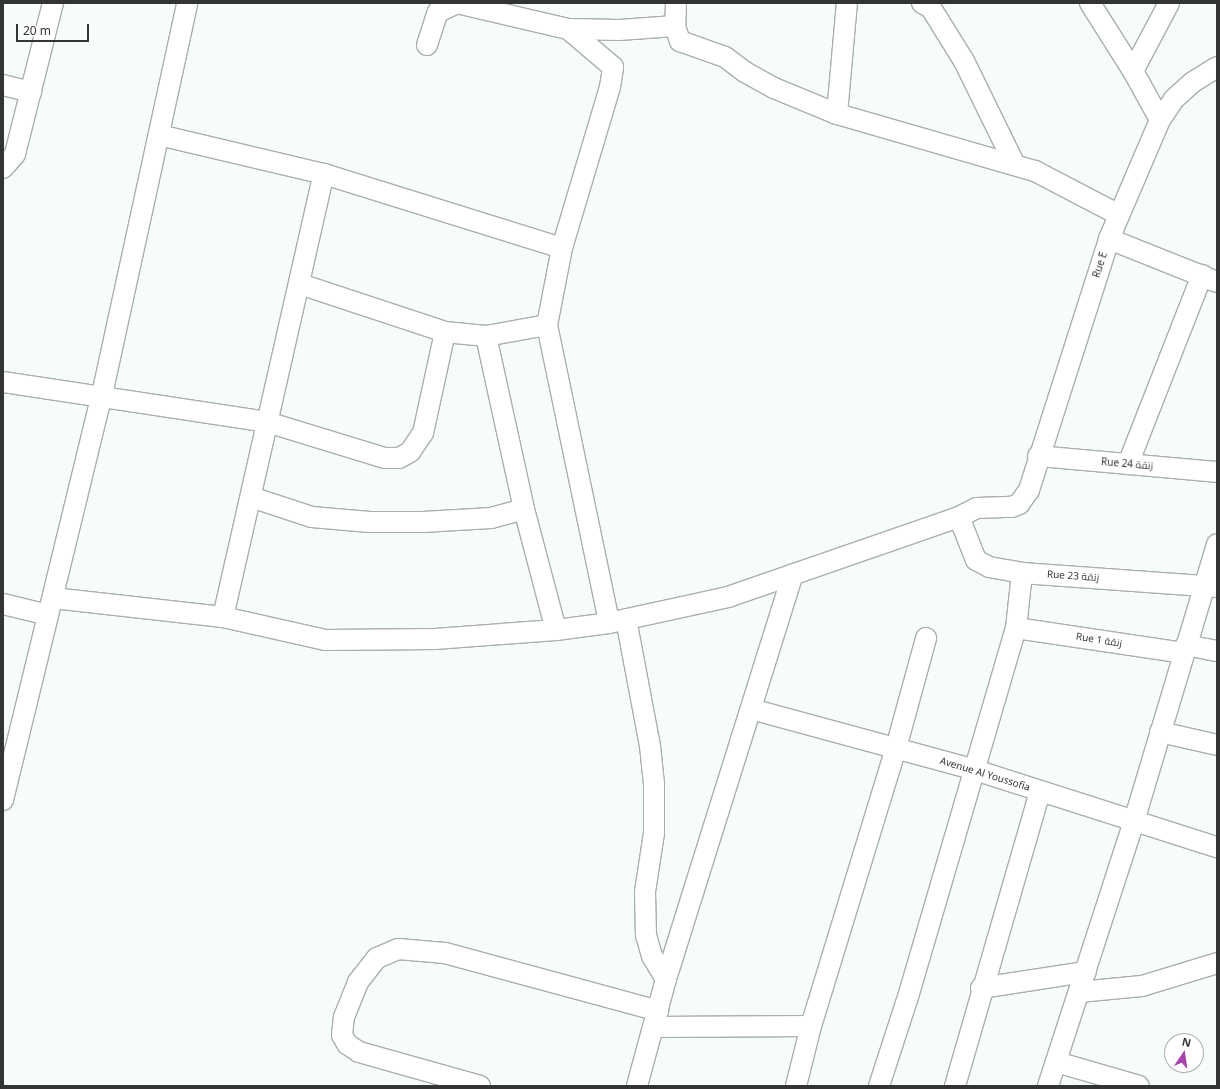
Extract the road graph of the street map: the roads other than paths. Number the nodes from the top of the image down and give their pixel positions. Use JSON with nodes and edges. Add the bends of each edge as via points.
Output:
{"nodes":[{"id":1,"x":53,"y":3,"type":"edge"},
{"id":2,"x":187,"y":3,"type":"edge"},
{"id":3,"x":676,"y":3,"type":"edge"},
{"id":4,"x":848,"y":3,"type":"edge"},
{"id":5,"x":922,"y":3,"type":"edge"},
{"id":6,"x":1090,"y":3,"type":"edge"},
{"id":7,"x":1168,"y":3,"type":"edge"},
{"id":8,"x":518,"y":10,"type":"edge"},
{"id":9,"x":675,"y":26,"type":"junction"},
{"id":10,"x":568,"y":29,"type":"junction"},
{"id":11,"x":427,"y":45,"type":"dead end"},
{"id":12,"x":1217,"y":67,"type":"edge"},
{"id":13,"x":1133,"y":71,"type":"junction"},
{"id":14,"x":3,"y":85,"type":"edge"},
{"id":15,"x":31,"y":92,"type":"junction"},
{"id":16,"x":837,"y":114,"type":"junction"},
{"id":17,"x":1160,"y":120,"type":"junction"},
{"id":18,"x":159,"y":135,"type":"junction"},
{"id":19,"x":1014,"y":163,"type":"junction"},
{"id":20,"x":3,"y":168,"type":"edge"},
{"id":21,"x":324,"y":174,"type":"junction"},
{"id":22,"x":1119,"y":215,"type":"junction"},
{"id":23,"x":1109,"y":239,"type":"junction"},
{"id":24,"x":562,"y":248,"type":"junction"},
{"id":25,"x":1209,"y":279,"type":"edge"},
{"id":26,"x":300,"y":284,"type":"junction"},
{"id":27,"x":546,"y":325,"type":"junction"},
{"id":28,"x":445,"y":332,"type":"junction"},
{"id":29,"x":486,"y":336,"type":"junction"},
{"id":30,"x":3,"y":382,"type":"edge"},
{"id":31,"x":101,"y":399,"type":"junction"},
{"id":32,"x":267,"y":422,"type":"junction"},
{"id":33,"x":1038,"y":456,"type":"junction"},
{"id":34,"x":1128,"y":464,"type":"junction"},
{"id":35,"x":1217,"y":472,"type":"edge"},
{"id":36,"x":251,"y":497,"type":"junction"},
{"id":37,"x":524,"y":509,"type":"junction"},
{"id":38,"x":959,"y":517,"type":"junction"},
{"id":39,"x":1217,"y":544,"type":"edge"},
{"id":40,"x":1022,"y":573,"type":"junction"},
{"id":41,"x":793,"y":574,"type":"junction"},
{"id":42,"x":1210,"y":587,"type":"edge"},
{"id":43,"x":3,"y":604,"type":"edge"},
{"id":44,"x":50,"y":606,"type":"junction"},
{"id":45,"x":223,"y":617,"type":"junction"},
{"id":46,"x":618,"y":621,"type":"junction"},
{"id":47,"x":1016,"y":628,"type":"junction"},
{"id":48,"x":556,"y":630,"type":"junction"},
{"id":49,"x":926,"y":638,"type":"dead end"},
{"id":50,"x":1184,"y":649,"type":"junction"},
{"id":51,"x":1217,"y":651,"type":"edge"},
{"id":52,"x":751,"y":709,"type":"junction"},
{"id":53,"x":1160,"y":732,"type":"junction"},
{"id":54,"x":1217,"y":745,"type":"edge"},
{"id":55,"x":896,"y":748,"type":"junction"},
{"id":56,"x":975,"y":770,"type":"junction"},
{"id":57,"x":1040,"y":792,"type":"junction"},
{"id":58,"x":3,"y":800,"type":"edge"},
{"id":59,"x":1134,"y":821,"type":"junction"},
{"id":60,"x":1217,"y":846,"type":"edge"},
{"id":61,"x":1217,"y":963,"type":"edge"},
{"id":62,"x":1086,"y":972,"type":"junction"},
{"id":63,"x":666,"y":979,"type":"junction"},
{"id":64,"x":981,"y":988,"type":"junction"},
{"id":65,"x":1079,"y":992,"type":"junction"},
{"id":66,"x":656,"y":1019,"type":"junction"},
{"id":67,"x":811,"y":1026,"type":"junction"},
{"id":68,"x":1056,"y":1062,"type":"junction"},
{"id":69,"x":480,"y":1086,"type":"edge"},
{"id":70,"x":637,"y":1086,"type":"edge"},
{"id":71,"x":796,"y":1086,"type":"edge"},
{"id":72,"x":879,"y":1086,"type":"edge"},
{"id":73,"x":954,"y":1086,"type":"edge"},
{"id":74,"x":1048,"y":1086,"type":"edge"},
{"id":75,"x":1139,"y":1086,"type":"edge"}],
"edges":[{"from":1,"to":15,"type":"street"},
{"from":2,"to":18,"type":"street"},
{"from":3,"to":9,"type":"street"},
{"from":4,"to":16,"type":"street"},
{"from":5,"to":19,"type":"street","via":[[931,8],[964,62]]},
{"from":6,"to":13,"type":"street"},
{"from":7,"to":13,"type":"street"},
{"from":8,"to":10,"type":"street"},
{"from":8,"to":11,"type":"street","via":[[457,3],[438,12]]},
{"from":9,"to":10,"type":"street","via":[[619,30]]},
{"from":9,"to":16,"type":"street","via":[[676,35],[688,45],[725,57],[758,80]]},
{"from":10,"to":24,"type":"street","via":[[613,67],[610,87]]},
{"from":12,"to":17,"type":"street","name":"Rue E","via":[[1193,82],[1174,99]]},
{"from":13,"to":17,"type":"street"},
{"from":14,"to":15,"type":"street"},
{"from":15,"to":20,"type":"street","via":[[15,154]]},
{"from":16,"to":19,"type":"street"},
{"from":17,"to":22,"type":"street","name":"Rue E"},
{"from":18,"to":21,"type":"street"},
{"from":18,"to":31,"type":"street"},
{"from":19,"to":22,"type":"street","via":[[1035,170]]},
{"from":21,"to":24,"type":"street"},
{"from":21,"to":26,"type":"street"},
{"from":22,"to":23,"type":"street","name":"Rue E"},
{"from":23,"to":25,"type":"street"},
{"from":23,"to":33,"type":"street","name":"Rue E"},
{"from":24,"to":27,"type":"street"},
{"from":25,"to":34,"type":"street"},
{"from":26,"to":28,"type":"street"},
{"from":26,"to":32,"type":"street"},
{"from":27,"to":29,"type":"street"},
{"from":27,"to":46,"type":"street"},
{"from":28,"to":29,"type":"street"},
{"from":28,"to":32,"type":"street","via":[[423,433],[416,446],[399,458],[385,458]]},
{"from":29,"to":37,"type":"street"},
{"from":30,"to":31,"type":"street"},
{"from":31,"to":32,"type":"street"},
{"from":31,"to":44,"type":"street"},
{"from":32,"to":36,"type":"street"},
{"from":33,"to":34,"type":"street","name":"Rue 24 زنقة"},
{"from":33,"to":38,"type":"street","name":"Rue E","via":[[1029,490],[1019,504],[1012,507],[977,508]]},
{"from":34,"to":35,"type":"street","name":"Rue 24 زنقة"},
{"from":36,"to":37,"type":"street","via":[[312,518],[370,522],[491,518]]},
{"from":36,"to":45,"type":"street"},
{"from":37,"to":48,"type":"street"},
{"from":38,"to":40,"type":"street","name":"Rue 23 زنقة","via":[[976,560],[989,567]]},
{"from":38,"to":41,"type":"street"},
{"from":39,"to":42,"type":"street"},
{"from":40,"to":42,"type":"street","name":"Rue 23 زنقة"},
{"from":40,"to":47,"type":"street"},
{"from":41,"to":46,"type":"street","via":[[728,597]]},
{"from":41,"to":52,"type":"street"},
{"from":42,"to":50,"type":"street"},
{"from":43,"to":44,"type":"street"},
{"from":44,"to":45,"type":"street"},
{"from":44,"to":58,"type":"street"},
{"from":45,"to":48,"type":"street","via":[[325,640],[435,639]]},
{"from":46,"to":48,"type":"street"},
{"from":46,"to":63,"type":"street","via":[[650,746],[654,783],[654,833],[645,892],[646,935],[652,956]]},
{"from":47,"to":50,"type":"street","name":"Rue 1 زنقة"},
{"from":47,"to":56,"type":"street"},
{"from":49,"to":55,"type":"street"},
{"from":50,"to":51,"type":"street","name":"Rue 1 زنقة"},
{"from":50,"to":53,"type":"street"},
{"from":52,"to":55,"type":"street","name":"Avenue Al Youssofia"},
{"from":52,"to":63,"type":"street"},
{"from":53,"to":54,"type":"street"},
{"from":53,"to":59,"type":"street"},
{"from":55,"to":56,"type":"street","name":"Avenue Al Youssofia"},
{"from":55,"to":67,"type":"street"},
{"from":56,"to":57,"type":"street","name":"Avenue Al Youssofia"},
{"from":56,"to":72,"type":"street"},
{"from":57,"to":59,"type":"street","name":"Avenue Al Youssofia"},
{"from":57,"to":64,"type":"street"},
{"from":59,"to":60,"type":"street","name":"Avenue Al Youssofia"},
{"from":59,"to":62,"type":"street"},
{"from":61,"to":65,"type":"street","via":[[1142,986]]},
{"from":62,"to":64,"type":"street"},
{"from":62,"to":65,"type":"street"},
{"from":63,"to":66,"type":"street"},
{"from":64,"to":73,"type":"street"},
{"from":65,"to":68,"type":"street"},
{"from":66,"to":67,"type":"street"},
{"from":66,"to":69,"type":"street","via":[[445,953],[398,949],[377,958],[358,982],[344,1017],[342,1034],[347,1044],[359,1052]]},
{"from":66,"to":70,"type":"street"},
{"from":67,"to":71,"type":"street"},
{"from":68,"to":74,"type":"street"},
{"from":68,"to":75,"type":"street"}]}
